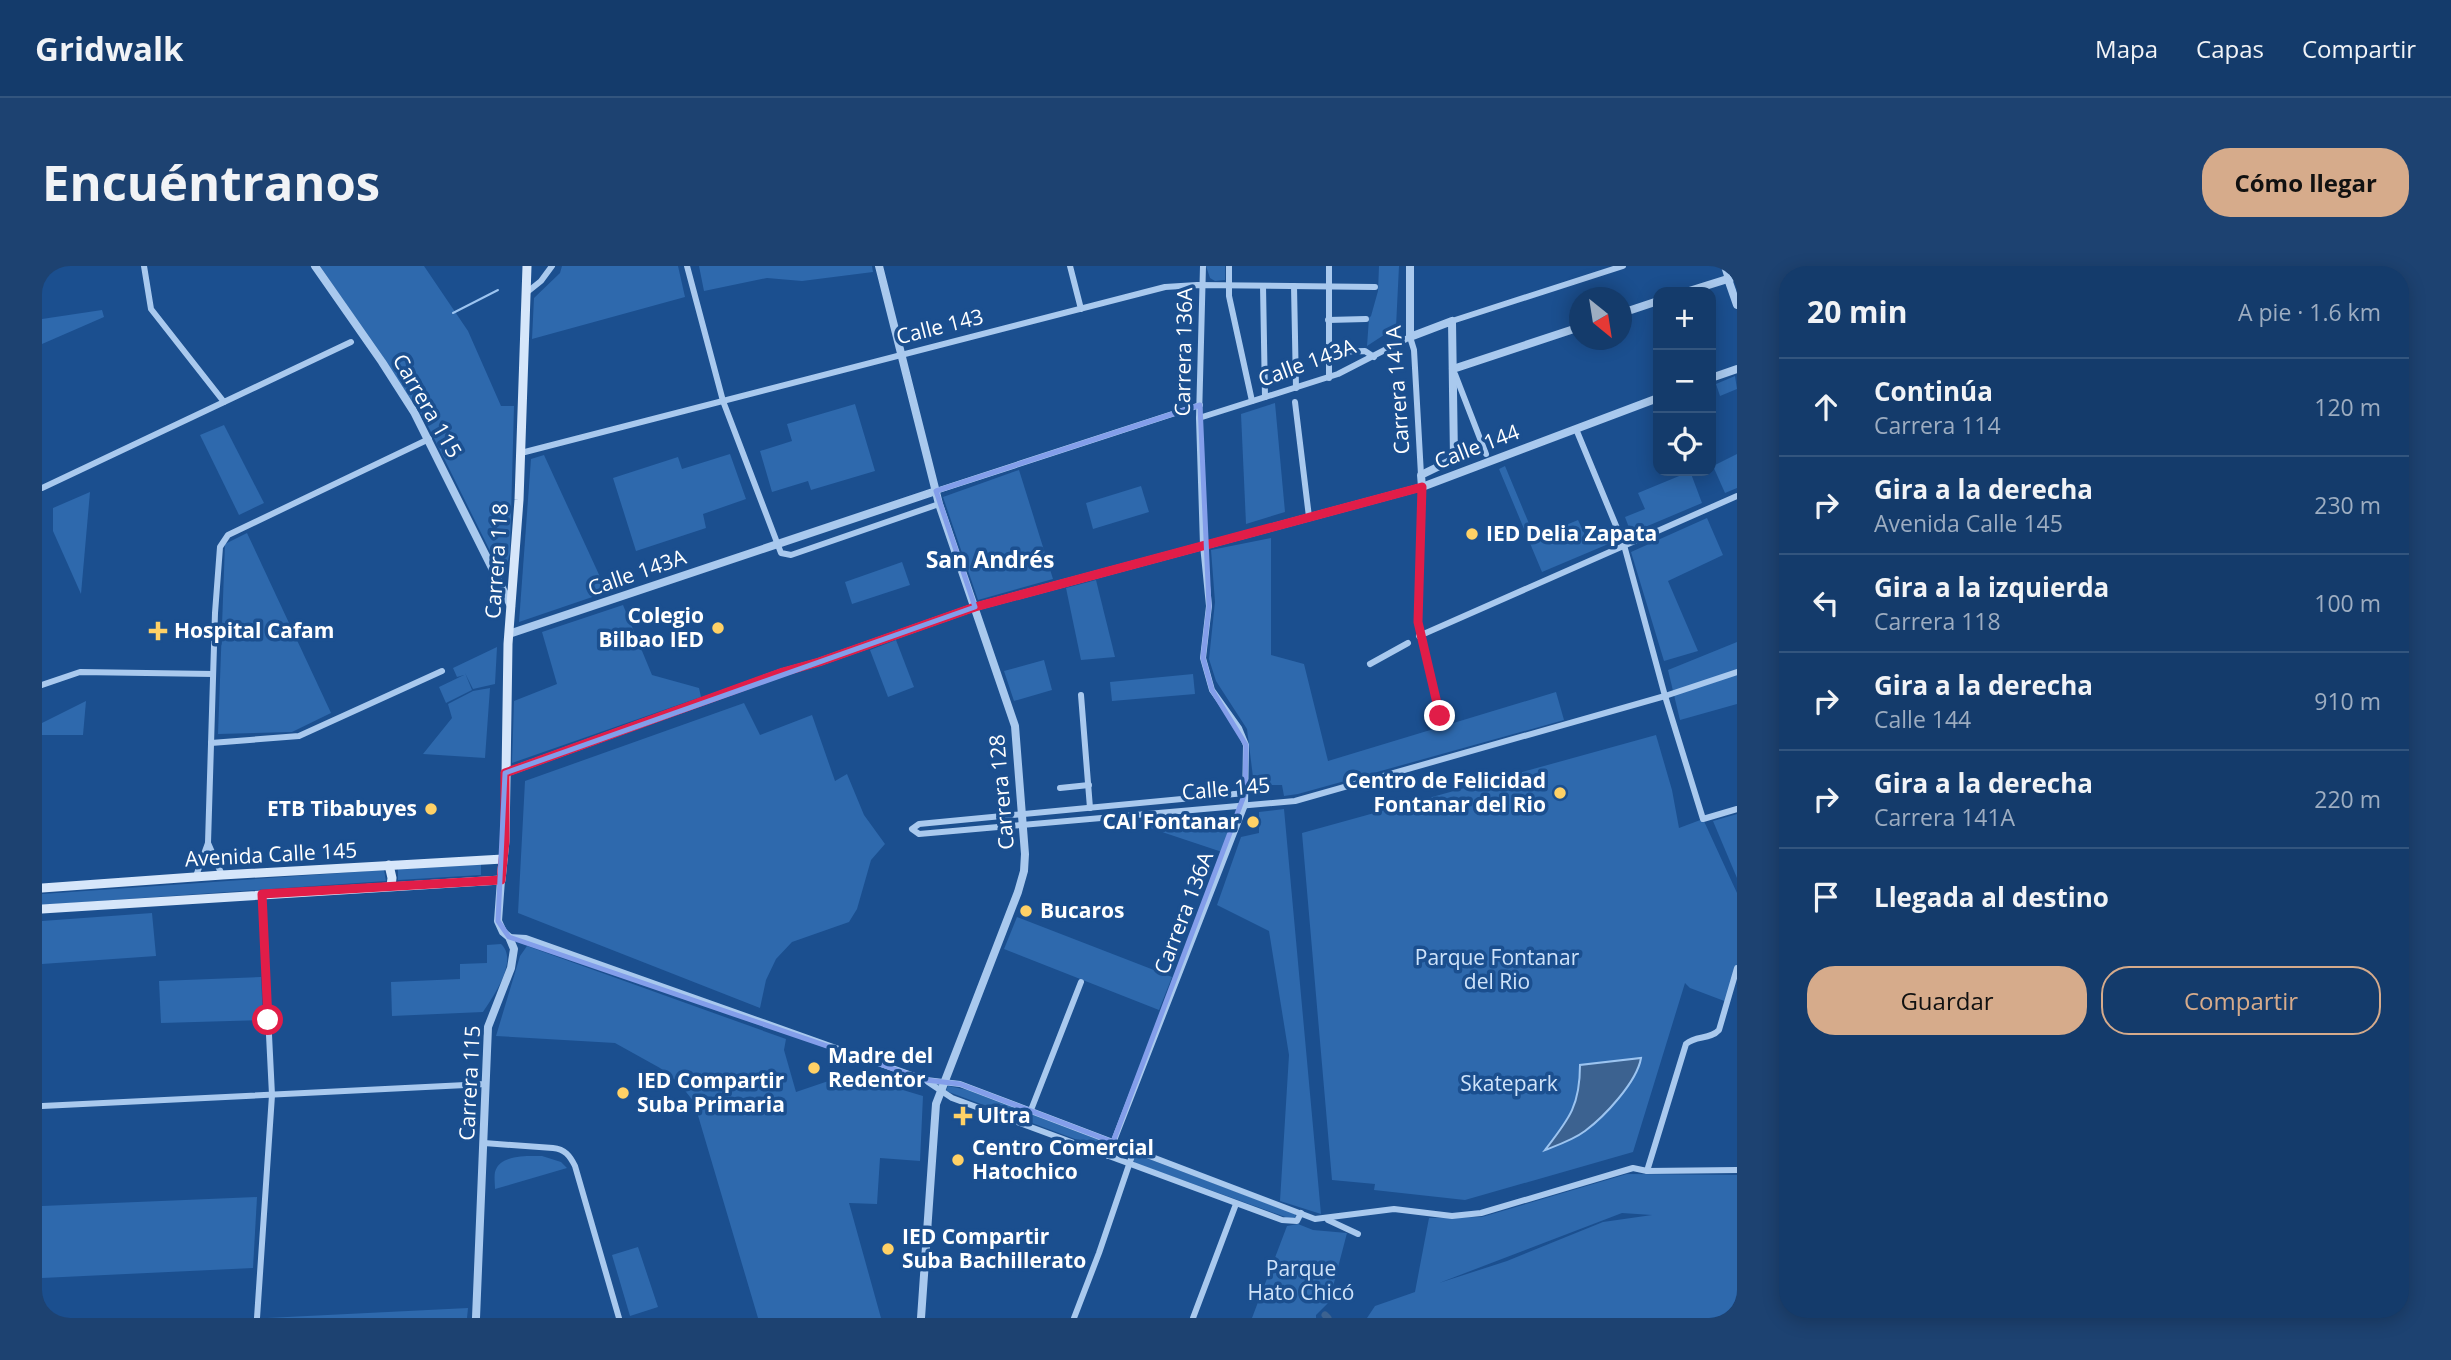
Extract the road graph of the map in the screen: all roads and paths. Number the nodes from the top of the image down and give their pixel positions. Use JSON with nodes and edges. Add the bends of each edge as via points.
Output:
{"nodes":[{"id":1,"x":144,"y":266,"type":"edge"},
{"id":2,"x":314,"y":266,"type":"edge"},
{"id":3,"x":527,"y":266,"type":"edge"},
{"id":4,"x":552,"y":266,"type":"edge"},
{"id":5,"x":687,"y":266,"type":"edge"},
{"id":6,"x":879,"y":266,"type":"edge"},
{"id":7,"x":1071,"y":266,"type":"edge"},
{"id":8,"x":1203,"y":266,"type":"edge"},
{"id":9,"x":1229,"y":266,"type":"edge"},
{"id":10,"x":1329,"y":266,"type":"edge"},
{"id":11,"x":1410,"y":266,"type":"edge"},
{"id":12,"x":1623,"y":266,"type":"edge"},
{"id":13,"x":1724,"y":266,"type":"edge"},
{"id":14,"x":1737,"y":276,"type":"edge"},
{"id":15,"x":1728,"y":279,"type":"junction"},
{"id":16,"x":1203,"y":285,"type":"junction"},
{"id":17,"x":1228,"y":285,"type":"junction"},
{"id":18,"x":1263,"y":286,"type":"junction"},
{"id":19,"x":1294,"y":286,"type":"junction"},
{"id":20,"x":1329,"y":286,"type":"junction"},
{"id":21,"x":1375,"y":287,"type":"dead end"},
{"id":22,"x":1702,"y":287,"type":"edge"},
{"id":23,"x":526,"y":293,"type":"junction"},
{"id":24,"x":1653,"y":303,"type":"edge"},
{"id":25,"x":1737,"y":305,"type":"edge"},
{"id":26,"x":1081,"y":309,"type":"junction"},
{"id":27,"x":1632,"y":310,"type":"edge"},
{"id":28,"x":1366,"y":319,"type":"dead end"},
{"id":29,"x":1328,"y":320,"type":"junction"},
{"id":30,"x":1452,"y":321,"type":"junction"},
{"id":31,"x":1569,"y":331,"type":"edge"},
{"id":32,"x":1410,"y":337,"type":"junction"},
{"id":33,"x":351,"y":342,"type":"dead end"},
{"id":34,"x":1328,"y":352,"type":"junction"},
{"id":35,"x":902,"y":355,"type":"junction"},
{"id":36,"x":1374,"y":357,"type":"junction"},
{"id":37,"x":1453,"y":369,"type":"junction"},
{"id":38,"x":1737,"y":369,"type":"edge"},
{"id":39,"x":1716,"y":376,"type":"edge"},
{"id":40,"x":1329,"y":378,"type":"junction"},
{"id":41,"x":1296,"y":388,"type":"junction"},
{"id":42,"x":1265,"y":397,"type":"junction"},
{"id":43,"x":1653,"y":400,"type":"edge"},
{"id":44,"x":723,"y":401,"type":"junction"},
{"id":45,"x":1252,"y":401,"type":"junction"},
{"id":46,"x":224,"y":402,"type":"junction"},
{"id":47,"x":1295,"y":402,"type":"dead end"},
{"id":48,"x":1200,"y":405,"type":"junction"},
{"id":49,"x":1199,"y":418,"type":"junction"},
{"id":50,"x":1576,"y":429,"type":"junction"},
{"id":51,"x":429,"y":439,"type":"junction"},
{"id":52,"x":520,"y":453,"type":"junction"},
{"id":53,"x":1486,"y":454,"type":"dead end"},
{"id":54,"x":1421,"y":475,"type":"junction"},
{"id":55,"x":1422,"y":487,"type":"junction"},
{"id":56,"x":42,"y":488,"type":"edge"},
{"id":57,"x":936,"y":491,"type":"junction"},
{"id":58,"x":1737,"y":496,"type":"edge"},
{"id":59,"x":940,"y":504,"type":"junction"},
{"id":60,"x":1309,"y":517,"type":"junction"},
{"id":61,"x":776,"y":544,"type":"junction"},
{"id":62,"x":1203,"y":545,"type":"junction"},
{"id":63,"x":1625,"y":545,"type":"junction"},
{"id":64,"x":514,"y":570,"type":"junction"},
{"id":65,"x":495,"y":573,"type":"junction"},
{"id":66,"x":511,"y":606,"type":"junction"},
{"id":67,"x":975,"y":607,"type":"junction"},
{"id":68,"x":509,"y":634,"type":"junction"},
{"id":69,"x":1419,"y":636,"type":"junction"},
{"id":70,"x":1408,"y":643,"type":"dead end"},
{"id":71,"x":1370,"y":664,"type":"dead end"},
{"id":72,"x":442,"y":671,"type":"dead end"},
{"id":73,"x":1737,"y":671,"type":"edge"},
{"id":74,"x":213,"y":674,"type":"junction"},
{"id":75,"x":42,"y":685,"type":"edge"},
{"id":76,"x":1082,"y":695,"type":"dead end"},
{"id":77,"x":1665,"y":696,"type":"junction"},
{"id":78,"x":1440,"y":719,"type":"dead end"},
{"id":79,"x":211,"y":743,"type":"junction"},
{"id":80,"x":505,"y":773,"type":"junction"},
{"id":81,"x":1089,"y":785,"type":"junction"},
{"id":82,"x":1060,"y":788,"type":"dead end"},
{"id":83,"x":1245,"y":793,"type":"junction"},
{"id":84,"x":1245,"y":805,"type":"junction"},
{"id":85,"x":1090,"y":808,"type":"junction"},
{"id":86,"x":1737,"y":809,"type":"edge"},
{"id":87,"x":1023,"y":815,"type":"junction"},
{"id":88,"x":1023,"y":826,"type":"junction"},
{"id":89,"x":208,"y":843,"type":"junction"},
{"id":90,"x":503,"y":859,"type":"junction"},
{"id":91,"x":389,"y":865,"type":"junction"},
{"id":92,"x":222,"y":875,"type":"junction"},
{"id":93,"x":196,"y":876,"type":"junction"},
{"id":94,"x":501,"y":880,"type":"junction"},
{"id":95,"x":391,"y":886,"type":"junction"},
{"id":96,"x":42,"y":888,"type":"edge"},
{"id":97,"x":262,"y":894,"type":"junction"},
{"id":98,"x":42,"y":909,"type":"edge"},
{"id":99,"x":509,"y":937,"type":"junction"},
{"id":100,"x":1737,"y":968,"type":"edge"},
{"id":101,"x":1081,"y":982,"type":"dead end"},
{"id":102,"x":926,"y":1080,"type":"junction"},
{"id":103,"x":944,"y":1081,"type":"junction"},
{"id":104,"x":486,"y":1084,"type":"junction"},
{"id":105,"x":940,"y":1091,"type":"junction"},
{"id":106,"x":272,"y":1095,"type":"junction"},
{"id":107,"x":42,"y":1106,"type":"edge"},
{"id":108,"x":1031,"y":1110,"type":"junction"},
{"id":109,"x":1114,"y":1142,"type":"junction"},
{"id":110,"x":484,"y":1143,"type":"junction"},
{"id":111,"x":1134,"y":1150,"type":"junction"},
{"id":112,"x":1108,"y":1156,"type":"junction"},
{"id":113,"x":1129,"y":1164,"type":"junction"},
{"id":114,"x":1737,"y":1170,"type":"edge"},
{"id":115,"x":1647,"y":1171,"type":"junction"},
{"id":116,"x":1236,"y":1204,"type":"junction"},
{"id":117,"x":1301,"y":1213,"type":"junction"},
{"id":118,"x":1325,"y":1219,"type":"junction"},
{"id":119,"x":1358,"y":1234,"type":"dead end"},
{"id":120,"x":257,"y":1318,"type":"edge"},
{"id":121,"x":476,"y":1318,"type":"edge"},
{"id":122,"x":620,"y":1318,"type":"edge"},
{"id":123,"x":921,"y":1318,"type":"edge"},
{"id":124,"x":1074,"y":1318,"type":"edge"},
{"id":125,"x":1193,"y":1318,"type":"edge"}],
"edges":[{"from":1,"to":46,"type":"street","via":[[151,309]]},
{"from":2,"to":51,"type":"street","name":"Carrera 115"},
{"from":3,"to":23,"type":"main road","name":"Carrera 118"},
{"from":4,"to":23,"type":"street"},
{"from":5,"to":44,"type":"street"},
{"from":6,"to":35,"type":"street","name":"Carrera 128"},
{"from":7,"to":26,"type":"street"},
{"from":8,"to":16,"type":"street","name":"Carrera 136A"},
{"from":9,"to":17,"type":"street"},
{"from":10,"to":20,"type":"street"},
{"from":11,"to":32,"type":"street","name":"Carrera 141A"},
{"from":12,"to":30,"type":"street","name":"Calle 143A"},
{"from":13,"to":15,"type":"street"},
{"from":14,"to":15,"type":"street"},
{"from":15,"to":22,"type":"street"},
{"from":15,"to":25,"type":"street"},
{"from":16,"to":17,"type":"street","name":"Calle 143"},
{"from":16,"to":26,"type":"street","name":"Calle 143","via":[[1165,287]]},
{"from":16,"to":48,"type":"street","name":"Carrera 136A"},
{"from":17,"to":18,"type":"street","name":"Calle 143"},
{"from":17,"to":45,"type":"street"},
{"from":18,"to":19,"type":"street","name":"Calle 143"},
{"from":18,"to":42,"type":"street"},
{"from":19,"to":20,"type":"street","name":"Calle 143"},
{"from":19,"to":41,"type":"street"},
{"from":20,"to":21,"type":"street","name":"Calle 143"},
{"from":20,"to":29,"type":"street"},
{"from":23,"to":52,"type":"main road","name":"Carrera 118"},
{"from":24,"to":27,"type":"street"},
{"from":26,"to":35,"type":"street","name":"Calle 143"},
{"from":28,"to":29,"type":"street"},
{"from":29,"to":34,"type":"street"},
{"from":30,"to":32,"type":"street","name":"Calle 143A"},
{"from":30,"to":37,"type":"street"},
{"from":31,"to":37,"type":"street"},
{"from":32,"to":36,"type":"street","name":"Calle 143A"},
{"from":32,"to":54,"type":"street","name":"Carrera 141A"},
{"from":33,"to":46,"type":"street"},
{"from":34,"to":36,"type":"street","via":[[1365,351]]},
{"from":34,"to":40,"type":"street"},
{"from":35,"to":44,"type":"street","name":"Calle 143"},
{"from":35,"to":57,"type":"street","name":"Carrera 128"},
{"from":36,"to":40,"type":"street","name":"Calle 143A"},
{"from":37,"to":53,"type":"street"},
{"from":37,"to":54,"type":"street","via":[[1454,459]]},
{"from":38,"to":39,"type":"street"},
{"from":40,"to":41,"type":"street","name":"Calle 143A"},
{"from":41,"to":42,"type":"street","name":"Calle 143A"},
{"from":42,"to":45,"type":"street","name":"Calle 143A"},
{"from":43,"to":50,"type":"street","name":"Calle 144"},
{"from":44,"to":52,"type":"street","name":"Calle 143"},
{"from":44,"to":61,"type":"street"},
{"from":45,"to":49,"type":"street","name":"Calle 143A"},
{"from":46,"to":56,"type":"street"},
{"from":47,"to":60,"type":"street"},
{"from":48,"to":49,"type":"street","name":"Carrera 136A"},
{"from":48,"to":57,"type":"street","name":"Calle 143A"},
{"from":49,"to":62,"type":"street","name":"Carrera 136A"},
{"from":50,"to":55,"type":"street","name":"Calle 144"},
{"from":50,"to":63,"type":"street"},
{"from":51,"to":65,"type":"street","name":"Carrera 115"},
{"from":51,"to":74,"type":"street","via":[[228,535],[220,547]]},
{"from":52,"to":64,"type":"main road","name":"Carrera 118"},
{"from":54,"to":55,"type":"street","name":"Carrera 141A"},
{"from":55,"to":60,"type":"street","name":"Calle 144"},
{"from":55,"to":69,"type":"street","name":"Carrera 141A"},
{"from":57,"to":59,"type":"street","name":"Carrera 128"},
{"from":57,"to":61,"type":"street","name":"Calle 143A"},
{"from":58,"to":63,"type":"street"},
{"from":59,"to":61,"type":"street","via":[[791,555],[781,553]]},
{"from":59,"to":67,"type":"street","name":"Carrera 128"},
{"from":60,"to":62,"type":"street","name":"Calle 144"},
{"from":61,"to":68,"type":"street","name":"Calle 143A"},
{"from":62,"to":67,"type":"street","name":"Calle 144"},
{"from":62,"to":83,"type":"street","name":"Carrera 136A","via":[[1209,606],[1205,669],[1212,690],[1244,736],[1248,753]]},
{"from":63,"to":69,"type":"street"},
{"from":63,"to":77,"type":"street"},
{"from":64,"to":65,"type":"street","via":[[505,575]]},
{"from":64,"to":66,"type":"main road","name":"Carrera 118"},
{"from":65,"to":66,"type":"street","name":"Carrera 115"},
{"from":66,"to":68,"type":"main road","name":"Carrera 118"},
{"from":67,"to":80,"type":"street","name":"Calle 144"},
{"from":67,"to":87,"type":"street","name":"Carrera 128","via":[[1015,726]]},
{"from":68,"to":80,"type":"main road","name":"Carrera 118"},
{"from":69,"to":78,"type":"street","name":"Carrera 141A"},
{"from":70,"to":71,"type":"street"},
{"from":72,"to":79,"type":"street","via":[[299,736]]},
{"from":73,"to":77,"type":"street","name":"Calle 145"},
{"from":74,"to":75,"type":"street","via":[[80,672]]},
{"from":74,"to":79,"type":"street"},
{"from":76,"to":81,"type":"street"},
{"from":77,"to":84,"type":"street","name":"Calle 145","via":[[1323,795]]},
{"from":77,"to":86,"type":"street","via":[[1703,819]]},
{"from":79,"to":89,"type":"street"},
{"from":80,"to":90,"type":"main road","name":"Carrera 118"},
{"from":81,"to":82,"type":"street"},
{"from":81,"to":85,"type":"street"},
{"from":83,"to":84,"type":"street","name":"Carrera 136A"},
{"from":83,"to":85,"type":"street","name":"Calle 145"},
{"from":84,"to":88,"type":"street","name":"Calle 145"},
{"from":84,"to":109,"type":"street","name":"Carrera 136A"},
{"from":85,"to":87,"type":"street","name":"Calle 145"},
{"from":87,"to":88,"type":"street","name":"Carrera 128"},
{"from":87,"to":88,"type":"street","name":"Calle 145","via":[[919,824],[912,829],[919,834]]},
{"from":88,"to":103,"type":"street","name":"Carrera 128","via":[[1022,880]]},
{"from":89,"to":92,"type":"street"},
{"from":89,"to":93,"type":"street"},
{"from":90,"to":91,"type":"main road","name":"Avenida Calle 145"},
{"from":90,"to":94,"type":"main road","name":"Carrera 115"},
{"from":91,"to":92,"type":"main road","name":"Avenida Calle 145"},
{"from":91,"to":95,"type":"main road"},
{"from":92,"to":93,"type":"main road","name":"Avenida Calle 145"},
{"from":93,"to":96,"type":"main road","name":"Avenida Calle 145"},
{"from":94,"to":95,"type":"main road","name":"Avenida Calle 145"},
{"from":94,"to":99,"type":"street","name":"Carrera 115","via":[[498,922]]},
{"from":95,"to":97,"type":"main road","name":"Avenida Calle 145"},
{"from":97,"to":98,"type":"main road","name":"Avenida Calle 145"},
{"from":97,"to":106,"type":"street"},
{"from":99,"to":102,"type":"street","via":[[526,938]]},
{"from":99,"to":104,"type":"street","name":"Carrera 115","via":[[514,949],[511,968],[488,1027]]},
{"from":100,"to":115,"type":"street","via":[[1719,1030],[1686,1044]]},
{"from":101,"to":108,"type":"street"},
{"from":102,"to":103,"type":"street"},
{"from":102,"to":105,"type":"street"},
{"from":103,"to":105,"type":"street","name":"Carrera 128"},
{"from":103,"to":108,"type":"street"},
{"from":104,"to":106,"type":"street"},
{"from":104,"to":110,"type":"street","name":"Carrera 115"},
{"from":105,"to":112,"type":"street"},
{"from":105,"to":123,"type":"street","name":"Carrera 128","via":[[935,1107]]},
{"from":106,"to":107,"type":"street"},
{"from":106,"to":120,"type":"street"},
{"from":108,"to":109,"type":"street"},
{"from":109,"to":111,"type":"street"},
{"from":109,"to":112,"type":"street","name":"Carrera 136A"},
{"from":110,"to":121,"type":"street","name":"Carrera 115"},
{"from":110,"to":122,"type":"street","via":[[560,1149],[569,1156]]},
{"from":111,"to":113,"type":"street"},
{"from":111,"to":117,"type":"street"},
{"from":112,"to":113,"type":"street"},
{"from":113,"to":116,"type":"street"},
{"from":113,"to":124,"type":"street"},
{"from":114,"to":115,"type":"street"},
{"from":115,"to":118,"type":"street","via":[[1633,1168],[1609,1173],[1473,1214],[1394,1209]]},
{"from":116,"to":117,"type":"street","via":[[1287,1222],[1297,1221]]},
{"from":116,"to":125,"type":"street"},
{"from":117,"to":118,"type":"street"},
{"from":118,"to":119,"type":"street"}]}
